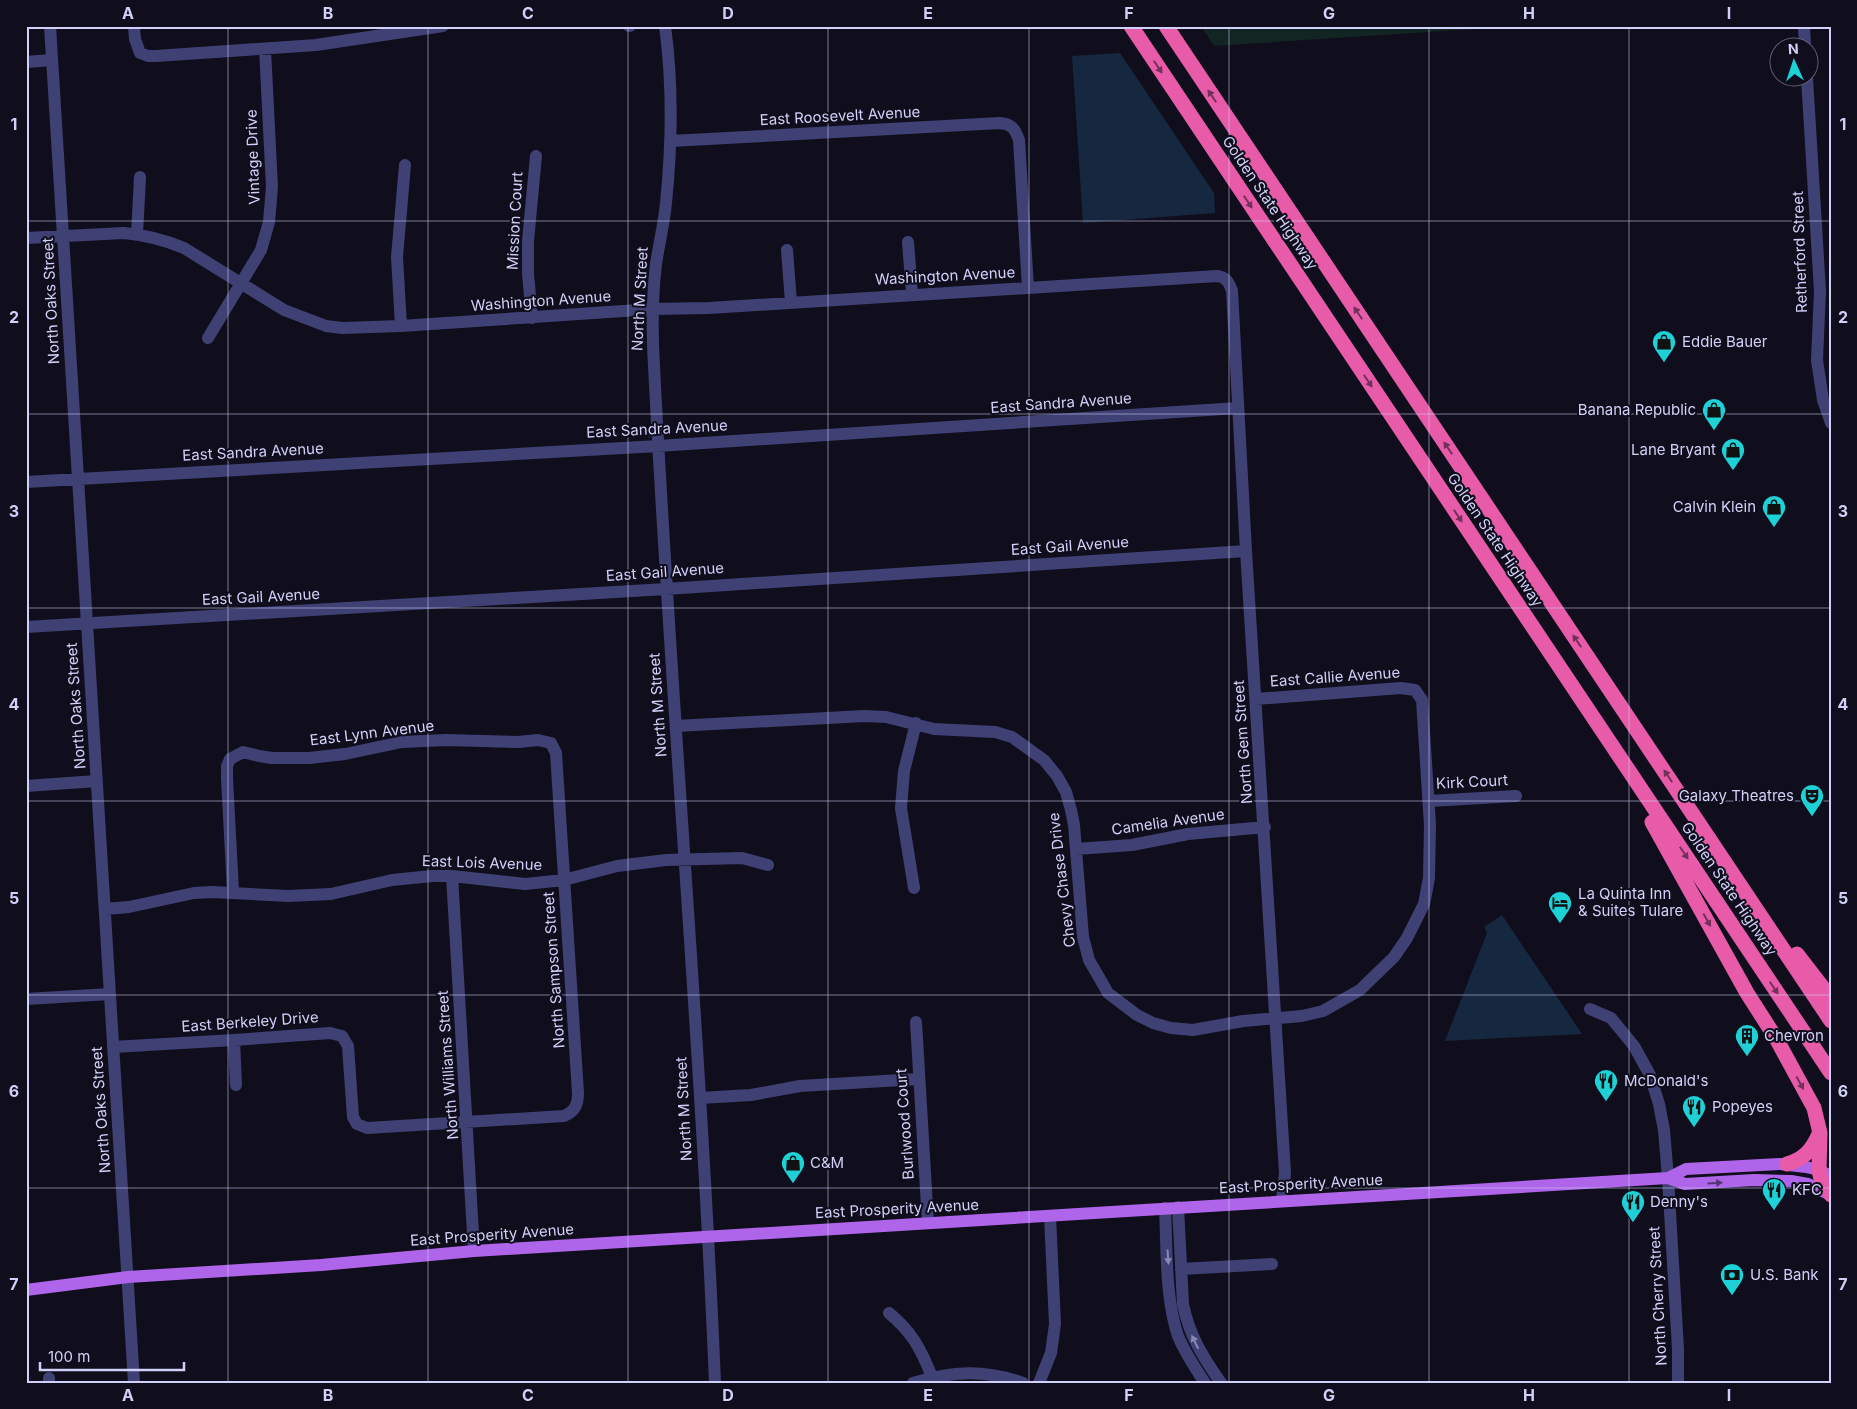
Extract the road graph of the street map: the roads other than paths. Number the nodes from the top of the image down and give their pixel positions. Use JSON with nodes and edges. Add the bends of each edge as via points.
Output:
{"nodes":[{"id":1,"x":50,"y":26,"type":"edge"},
{"id":2,"x":134,"y":26,"type":"edge"},
{"id":3,"x":443,"y":26,"type":"edge"},
{"id":4,"x":665,"y":26,"type":"edge"},
{"id":5,"x":1131,"y":26,"type":"edge"},
{"id":6,"x":1166,"y":26,"type":"edge"},
{"id":7,"x":265,"y":49,"type":"junction"},
{"id":8,"x":52,"y":60,"type":"junction"},
{"id":9,"x":26,"y":62,"type":"edge"},
{"id":10,"x":1808,"y":88,"type":"edge"},
{"id":11,"x":671,"y":141,"type":"junction"},
{"id":12,"x":536,"y":156,"type":"dead end"},
{"id":13,"x":405,"y":165,"type":"dead end"},
{"id":14,"x":140,"y":177,"type":"dead end"},
{"id":15,"x":137,"y":234,"type":"junction"},
{"id":16,"x":63,"y":235,"type":"junction"},
{"id":17,"x":26,"y":238,"type":"edge"},
{"id":18,"x":908,"y":242,"type":"dead end"},
{"id":19,"x":787,"y":250,"type":"dead end"},
{"id":20,"x":1228,"y":281,"type":"joint"},
{"id":21,"x":242,"y":283,"type":"junction"},
{"id":22,"x":1028,"y":288,"type":"junction"},
{"id":23,"x":912,"y":294,"type":"junction"},
{"id":24,"x":791,"y":302,"type":"junction"},
{"id":25,"x":654,"y":309,"type":"junction"},
{"id":26,"x":532,"y":318,"type":"junction"},
{"id":27,"x":401,"y":326,"type":"junction"},
{"id":28,"x":208,"y":338,"type":"dead end"},
{"id":29,"x":1238,"y":408,"type":"junction"},
{"id":30,"x":1831,"y":423,"type":"edge"},
{"id":31,"x":658,"y":446,"type":"junction"},
{"id":32,"x":78,"y":479,"type":"junction"},
{"id":33,"x":26,"y":482,"type":"edge"},
{"id":34,"x":1246,"y":551,"type":"junction"},
{"id":35,"x":666,"y":589,"type":"junction"},
{"id":36,"x":86,"y":623,"type":"junction"},
{"id":37,"x":26,"y":627,"type":"edge"},
{"id":38,"x":1416,"y":690,"type":"joint"},
{"id":39,"x":1256,"y":699,"type":"junction"},
{"id":40,"x":916,"y":723,"type":"junction"},
{"id":41,"x":676,"y":726,"type":"junction"},
{"id":42,"x":551,"y":743,"type":"joint"},
{"id":43,"x":1627,"y":769,"type":"junction"},
{"id":44,"x":97,"y":781,"type":"junction"},
{"id":45,"x":26,"y":786,"type":"edge"},
{"id":46,"x":1516,"y":796,"type":"dead end"},
{"id":47,"x":1429,"y":801,"type":"junction"},
{"id":48,"x":1265,"y":827,"type":"junction"},
{"id":49,"x":1076,"y":849,"type":"junction"},
{"id":50,"x":685,"y":860,"type":"junction"},
{"id":51,"x":768,"y":865,"type":"dead end"},
{"id":52,"x":452,"y":876,"type":"junction"},
{"id":53,"x":564,"y":880,"type":"junction"},
{"id":54,"x":914,"y":888,"type":"dead end"},
{"id":55,"x":233,"y":892,"type":"junction"},
{"id":56,"x":1755,"y":908,"type":"junction"},
{"id":57,"x":105,"y":909,"type":"junction"},
{"id":58,"x":110,"y":994,"type":"junction"},
{"id":59,"x":1831,"y":998,"type":"edge"},
{"id":60,"x":26,"y":999,"type":"edge"},
{"id":61,"x":1590,"y":1009,"type":"dead end"},
{"id":62,"x":1276,"y":1019,"type":"junction"},
{"id":63,"x":1831,"y":1021,"type":"edge"},
{"id":64,"x":916,"y":1022,"type":"dead end"},
{"id":65,"x":234,"y":1040,"type":"junction"},
{"id":66,"x":113,"y":1047,"type":"junction"},
{"id":67,"x":1831,"y":1073,"type":"edge"},
{"id":68,"x":918,"y":1079,"type":"junction"},
{"id":69,"x":236,"y":1085,"type":"dead end"},
{"id":70,"x":700,"y":1098,"type":"junction"},
{"id":71,"x":576,"y":1106,"type":"joint"},
{"id":72,"x":468,"y":1121,"type":"junction"},
{"id":73,"x":1820,"y":1133,"type":"junction"},
{"id":74,"x":1788,"y":1164,"type":"junction"},
{"id":75,"x":1825,"y":1173,"type":"edge"},
{"id":76,"x":1668,"y":1178,"type":"junction"},
{"id":77,"x":1831,"y":1195,"type":"edge"},
{"id":78,"x":1282,"y":1201,"type":"junction"},
{"id":79,"x":1171,"y":1208,"type":"junction"},
{"id":80,"x":1050,"y":1216,"type":"junction"},
{"id":81,"x":928,"y":1223,"type":"junction"},
{"id":82,"x":708,"y":1236,"type":"junction"},
{"id":83,"x":474,"y":1251,"type":"junction"},
{"id":84,"x":1272,"y":1264,"type":"dead end"},
{"id":85,"x":1181,"y":1269,"type":"junction"},
{"id":86,"x":128,"y":1277,"type":"junction"},
{"id":87,"x":26,"y":1290,"type":"edge"},
{"id":88,"x":889,"y":1313,"type":"dead end"},
{"id":89,"x":932,"y":1377,"type":"junction"},
{"id":90,"x":134,"y":1383,"type":"edge"},
{"id":91,"x":715,"y":1383,"type":"edge"},
{"id":92,"x":913,"y":1383,"type":"edge"},
{"id":93,"x":1023,"y":1383,"type":"edge"},
{"id":94,"x":1039,"y":1383,"type":"edge"},
{"id":95,"x":1206,"y":1383,"type":"edge"},
{"id":96,"x":1221,"y":1383,"type":"edge"},
{"id":97,"x":1678,"y":1383,"type":"edge"}],
"edges":[{"from":1,"to":8,"type":"street","name":"North Oaks Street"},
{"from":2,"to":7,"type":"street","via":[[140,53],[148,56]]},
{"from":3,"to":7,"type":"street","via":[[324,44]]},
{"from":4,"to":11,"type":"street","name":"North M Street","via":[[672,104]]},
{"from":5,"to":43,"type":"highway","name":"Golden State Highway","one_way":true},
{"from":56,"to":6,"type":"highway","name":"Golden State Highway","one_way":true},
{"from":7,"to":21,"type":"street","name":"Vintage Drive","via":[[272,206],[261,250]]},
{"from":8,"to":9,"type":"street"},
{"from":8,"to":16,"type":"street","name":"North Oaks Street"},
{"from":10,"to":30,"type":"street","name":"Retherford Street","via":[[1820,291],[1817,360],[1823,400]]},
{"from":11,"to":22,"type":"street","name":"East Roosevelt Avenue","via":[[1000,123],[1011,125],[1019,140]]},
{"from":11,"to":25,"type":"street","name":"North M Street"},
{"from":12,"to":26,"type":"street","name":"Mission Court","via":[[528,241]]},
{"from":13,"to":27,"type":"street","via":[[397,257]]},
{"from":14,"to":15,"type":"street"},
{"from":15,"to":16,"type":"street","name":"Washington Avenue"},
{"from":15,"to":21,"type":"street","name":"Washington Avenue","via":[[184,248]]},
{"from":16,"to":17,"type":"street","name":"Washington Avenue"},
{"from":16,"to":32,"type":"street","name":"North Oaks Street"},
{"from":18,"to":23,"type":"street"},
{"from":19,"to":24,"type":"street"},
{"from":20,"to":22,"type":"street","name":"Washington Avenue","via":[[1217,276]]},
{"from":20,"to":29,"type":"street","name":"North Gem Street","via":[[1232,291]]},
{"from":21,"to":27,"type":"street","name":"Washington Avenue","via":[[284,310],[326,326]]},
{"from":21,"to":28,"type":"street","name":"Vintage Drive"},
{"from":22,"to":23,"type":"street","name":"Washington Avenue"},
{"from":23,"to":24,"type":"street","name":"Washington Avenue"},
{"from":24,"to":25,"type":"street","name":"Washington Avenue"},
{"from":25,"to":26,"type":"street","name":"Washington Avenue"},
{"from":25,"to":31,"type":"street","name":"North M Street"},
{"from":26,"to":27,"type":"street","name":"Washington Avenue"},
{"from":29,"to":31,"type":"street","name":"East Sandra Avenue"},
{"from":29,"to":34,"type":"street","name":"North Gem Street"},
{"from":31,"to":32,"type":"street","name":"East Sandra Avenue"},
{"from":31,"to":35,"type":"street","name":"North M Street"},
{"from":32,"to":33,"type":"street","name":"East Sandra Avenue"},
{"from":32,"to":36,"type":"street","name":"North Oaks Street"},
{"from":34,"to":35,"type":"street","name":"East Gail Avenue"},
{"from":34,"to":39,"type":"street","name":"North Gem Street"},
{"from":35,"to":36,"type":"street","name":"East Gail Avenue"},
{"from":35,"to":41,"type":"street","name":"North M Street"},
{"from":36,"to":37,"type":"street","name":"East Gail Avenue"},
{"from":36,"to":44,"type":"street","name":"North Oaks Street"},
{"from":38,"to":39,"type":"street","name":"East Callie Avenue","via":[[1401,688]]},
{"from":38,"to":47,"type":"street","name":"Chevy Chase Drive","via":[[1422,700]]},
{"from":39,"to":48,"type":"street","name":"North Gem Street"},
{"from":40,"to":41,"type":"street","name":"Chevy Chase Drive","via":[[864,716]]},
{"from":40,"to":49,"type":"street","name":"Chevy Chase Drive","via":[[934,729],[995,732],[1012,737],[1034,752],[1053,771],[1066,792]]},
{"from":40,"to":54,"type":"street","via":[[904,770],[901,808]]},
{"from":41,"to":50,"type":"street","name":"North M Street"},
{"from":42,"to":53,"type":"street","name":"North Sampson Street","via":[[556,753]]},
{"from":42,"to":55,"type":"street","name":"East Lynn Avenue","via":[[538,740],[402,742],[308,758],[259,756],[243,752],[230,759],[227,766]]},
{"from":43,"to":67,"type":"highway","name":"Golden State Highway","one_way":true},
{"from":43,"to":73,"type":"highway","one_way":true,"via":[[1656,830],[1809,1098]]},
{"from":44,"to":45,"type":"street"},
{"from":44,"to":57,"type":"street","name":"North Oaks Street"},
{"from":46,"to":47,"type":"street","name":"Kirk Court"},
{"from":47,"to":62,"type":"street","name":"Chevy Chase Drive","via":[[1429,878],[1424,904],[1398,951],[1360,990],[1323,1010]]},
{"from":48,"to":49,"type":"street","name":"Camelia Avenue"},
{"from":48,"to":62,"type":"street","name":"North Gem Street"},
{"from":49,"to":62,"type":"street","name":"Chevy Chase Drive","via":[[1083,937],[1089,960],[1108,993],[1137,1015],[1171,1028],[1193,1030]]},
{"from":50,"to":51,"type":"street","name":"East Lois Avenue","via":[[742,858]]},
{"from":50,"to":53,"type":"street","name":"East Lois Avenue","via":[[617,866]]},
{"from":50,"to":70,"type":"street","name":"North M Street"},
{"from":52,"to":53,"type":"street","name":"East Lois Avenue","via":[[526,884]]},
{"from":52,"to":55,"type":"street","name":"East Lois Avenue","via":[[399,879],[310,896]]},
{"from":52,"to":72,"type":"street","name":"North Williams Street"},
{"from":53,"to":71,"type":"street","name":"North Sampson Street","via":[[578,1093]]},
{"from":55,"to":57,"type":"street","name":"East Lois Avenue","via":[[194,893],[146,905]]},
{"from":56,"to":59,"type":"highway","via":[[1780,930]]},
{"from":56,"to":63,"type":"highway","name":"Golden State Highway"},
{"from":57,"to":58,"type":"street","name":"North Oaks Street"},
{"from":58,"to":60,"type":"street"},
{"from":58,"to":66,"type":"street","name":"North Oaks Street"},
{"from":61,"to":76,"type":"street","name":"North Cherry Street","via":[[1611,1018],[1634,1046],[1650,1075],[1664,1130]]},
{"from":62,"to":78,"type":"street","name":"North Gem Street","via":[[1286,1173]]},
{"from":64,"to":68,"type":"street","name":"Burlwood Court"},
{"from":65,"to":66,"type":"street","name":"East Berkeley Drive"},
{"from":65,"to":69,"type":"street"},
{"from":65,"to":72,"type":"street","name":"East Berkeley Drive","via":[[330,1033],[342,1036],[348,1046],[353,1117],[361,1127]]},
{"from":66,"to":86,"type":"street","name":"North Oaks Street"},
{"from":68,"to":70,"type":"street","via":[[800,1086],[751,1095]]},
{"from":68,"to":81,"type":"street","name":"Burlwood Court"},
{"from":70,"to":82,"type":"street","name":"North M Street"},
{"from":71,"to":72,"type":"street","name":"East Berkeley Drive","via":[[564,1116]]},
{"from":72,"to":83,"type":"street","name":"North Williams Street"},
{"from":73,"to":74,"type":"highway","via":[[1809,1152]]},
{"from":73,"to":75,"type":"highway"},
{"from":74,"to":75,"type":"main road","name":"East Prosperity Avenue"},
{"from":74,"to":76,"type":"main road","name":"East Prosperity Avenue","via":[[1686,1169]]},
{"from":75,"to":77,"type":"highway","via":[[1821,1179]]},
{"from":76,"to":77,"type":"main road","name":"East Prosperity Avenue","one_way":true,"via":[[1685,1184],[1791,1181],[1808,1184]]},
{"from":76,"to":78,"type":"main road","name":"East Prosperity Avenue"},
{"from":76,"to":97,"type":"street","name":"North Cherry Street"},
{"from":78,"to":79,"type":"main road","name":"East Prosperity Avenue"},
{"from":79,"to":80,"type":"main road","name":"East Prosperity Avenue"},
{"from":79,"to":85,"type":"street"},
{"from":79,"to":95,"type":"street","one_way":true,"via":[[1170,1286],[1175,1321],[1184,1349]]},
{"from":80,"to":81,"type":"main road","name":"East Prosperity Avenue"},
{"from":80,"to":94,"type":"street","via":[[1055,1324],[1051,1353]]},
{"from":81,"to":82,"type":"main road","name":"East Prosperity Avenue"},
{"from":82,"to":83,"type":"main road","name":"East Prosperity Avenue"},
{"from":82,"to":91,"type":"street","name":"North M Street"},
{"from":83,"to":86,"type":"main road","name":"East Prosperity Avenue"},
{"from":84,"to":85,"type":"street"},
{"from":96,"to":85,"type":"street","one_way":true,"via":[[1189,1330],[1183,1304]]},
{"from":86,"to":87,"type":"main road","name":"East Prosperity Avenue"},
{"from":86,"to":90,"type":"street","name":"North Oaks Street"},
{"from":88,"to":89,"type":"street","via":[[913,1337]]},
{"from":89,"to":92,"type":"street"},
{"from":89,"to":93,"type":"street","via":[[970,1372]]}]}
